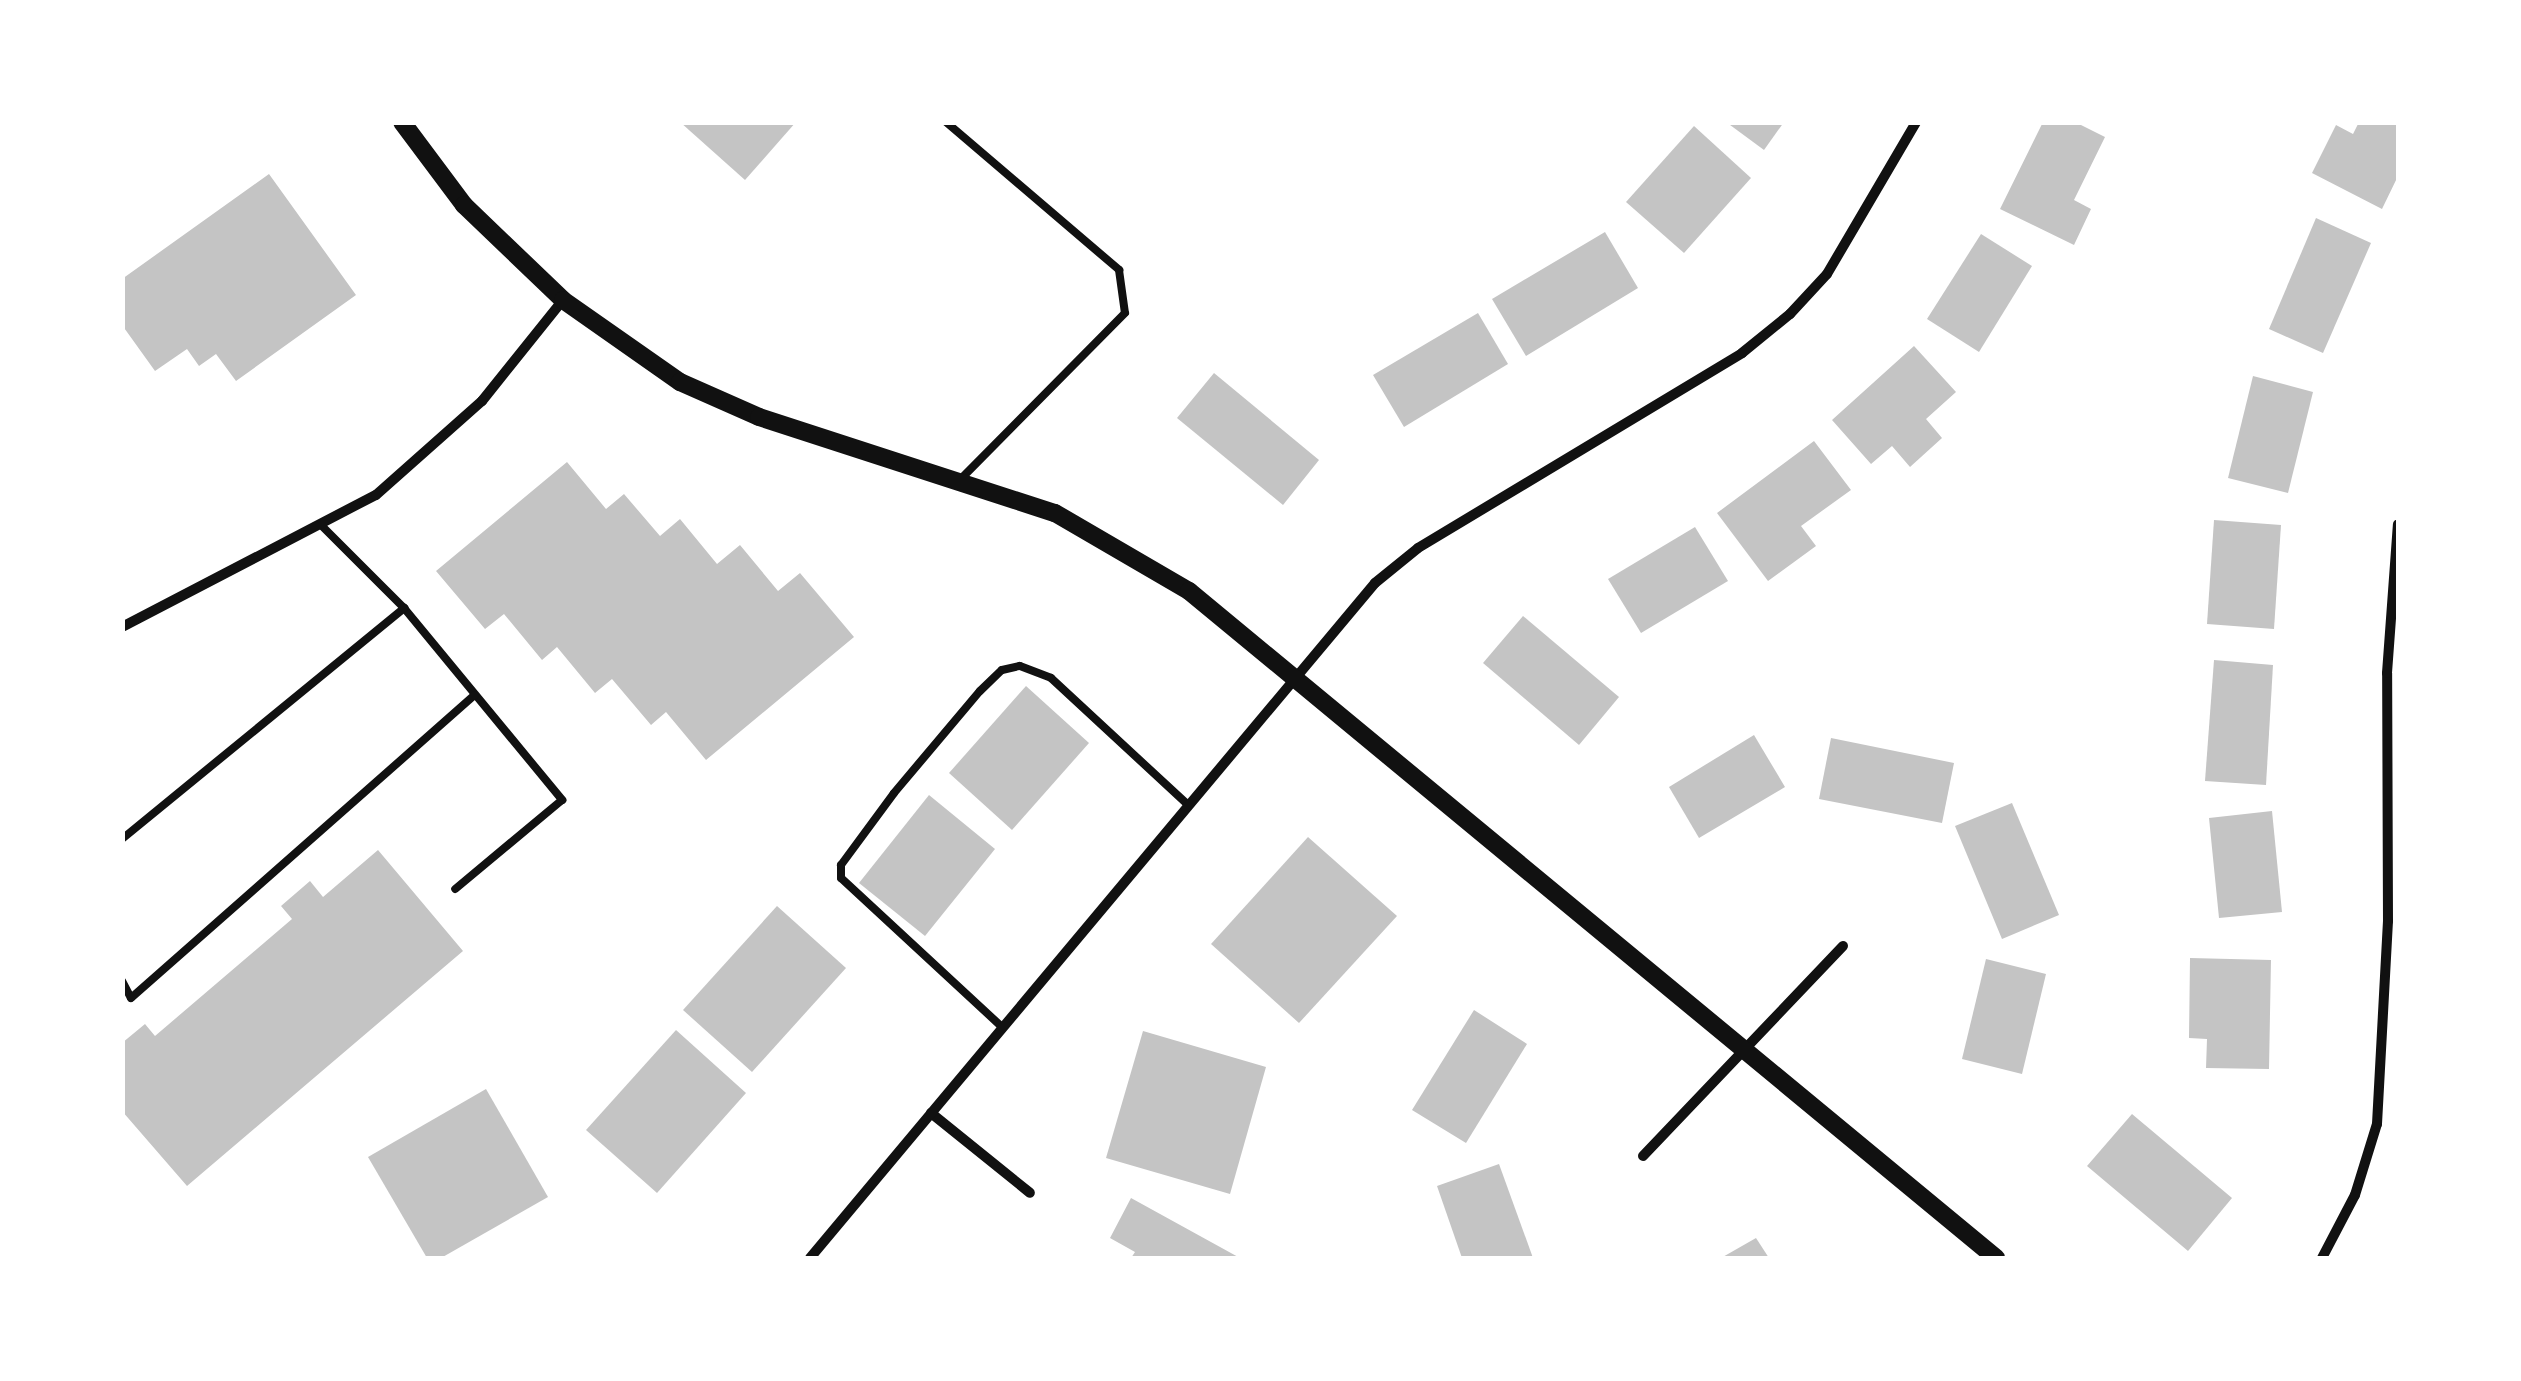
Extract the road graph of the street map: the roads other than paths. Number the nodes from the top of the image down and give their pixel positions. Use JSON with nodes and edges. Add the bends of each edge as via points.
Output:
{"nodes":[{"id":1,"x":402,"y":122,"type":"edge"},
{"id":2,"x":946,"y":122,"type":"edge"},
{"id":3,"x":1916,"y":122,"type":"edge"},
{"id":4,"x":562,"y":300,"type":"junction"},
{"id":5,"x":960,"y":479,"type":"junction"},
{"id":6,"x":2398,"y":524,"type":"edge"},
{"id":7,"x":322,"y":526,"type":"junction"},
{"id":8,"x":404,"y":608,"type":"junction"},
{"id":9,"x":122,"y":628,"type":"edge"},
{"id":10,"x":1297,"y":675,"type":"junction"},
{"id":11,"x":475,"y":694,"type":"junction"},
{"id":12,"x":1188,"y":805,"type":"junction"},
{"id":13,"x":122,"y":839,"type":"edge"},
{"id":14,"x":456,"y":888,"type":"dead end"},
{"id":15,"x":1842,"y":946,"type":"dead end"},
{"id":16,"x":122,"y":981,"type":"edge"},
{"id":17,"x":1002,"y":1027,"type":"junction"},
{"id":18,"x":1744,"y":1048,"type":"junction"},
{"id":19,"x":931,"y":1113,"type":"junction"},
{"id":20,"x":1643,"y":1156,"type":"dead end"},
{"id":21,"x":1030,"y":1193,"type":"dead end"},
{"id":22,"x":810,"y":1258,"type":"edge"},
{"id":23,"x":1996,"y":1258,"type":"edge"},
{"id":24,"x":2322,"y":1258,"type":"edge"}],
"edges":[{"from":1,"to":4,"type":"street","via":[[464,206]]},
{"from":2,"to":5,"type":"lane","via":[[1120,270],[1125,314]]},
{"from":3,"to":10,"type":"street","via":[[1827,274],[1790,314],[1742,353],[1418,548],[1375,584]]},
{"from":4,"to":5,"type":"street","via":[[680,382],[759,416]]},
{"from":4,"to":7,"type":"street","via":[[482,401],[426,456]]},
{"from":5,"to":10,"type":"street","via":[[1055,514],[1126,550]]},
{"from":6,"to":24,"type":"street","via":[[2388,673],[2381,1092],[2355,1195]]},
{"from":7,"to":8,"type":"lane"},
{"from":7,"to":9,"type":"street"},
{"from":8,"to":11,"type":"lane"},
{"from":8,"to":13,"type":"lane"},
{"from":10,"to":12,"type":"street"},
{"from":10,"to":18,"type":"street"},
{"from":11,"to":14,"type":"lane","via":[[562,800]]},
{"from":11,"to":16,"type":"lane","via":[[131,998]]},
{"from":12,"to":17,"type":"street"},
{"from":12,"to":17,"type":"lane","via":[[1051,678],[1020,666],[1002,670],[980,691],[894,792],[841,865],[841,878]]},
{"from":15,"to":18,"type":"street"},
{"from":17,"to":19,"type":"street"},
{"from":18,"to":20,"type":"street"},
{"from":18,"to":23,"type":"street"},
{"from":19,"to":21,"type":"street"},
{"from":19,"to":22,"type":"street"}]}
